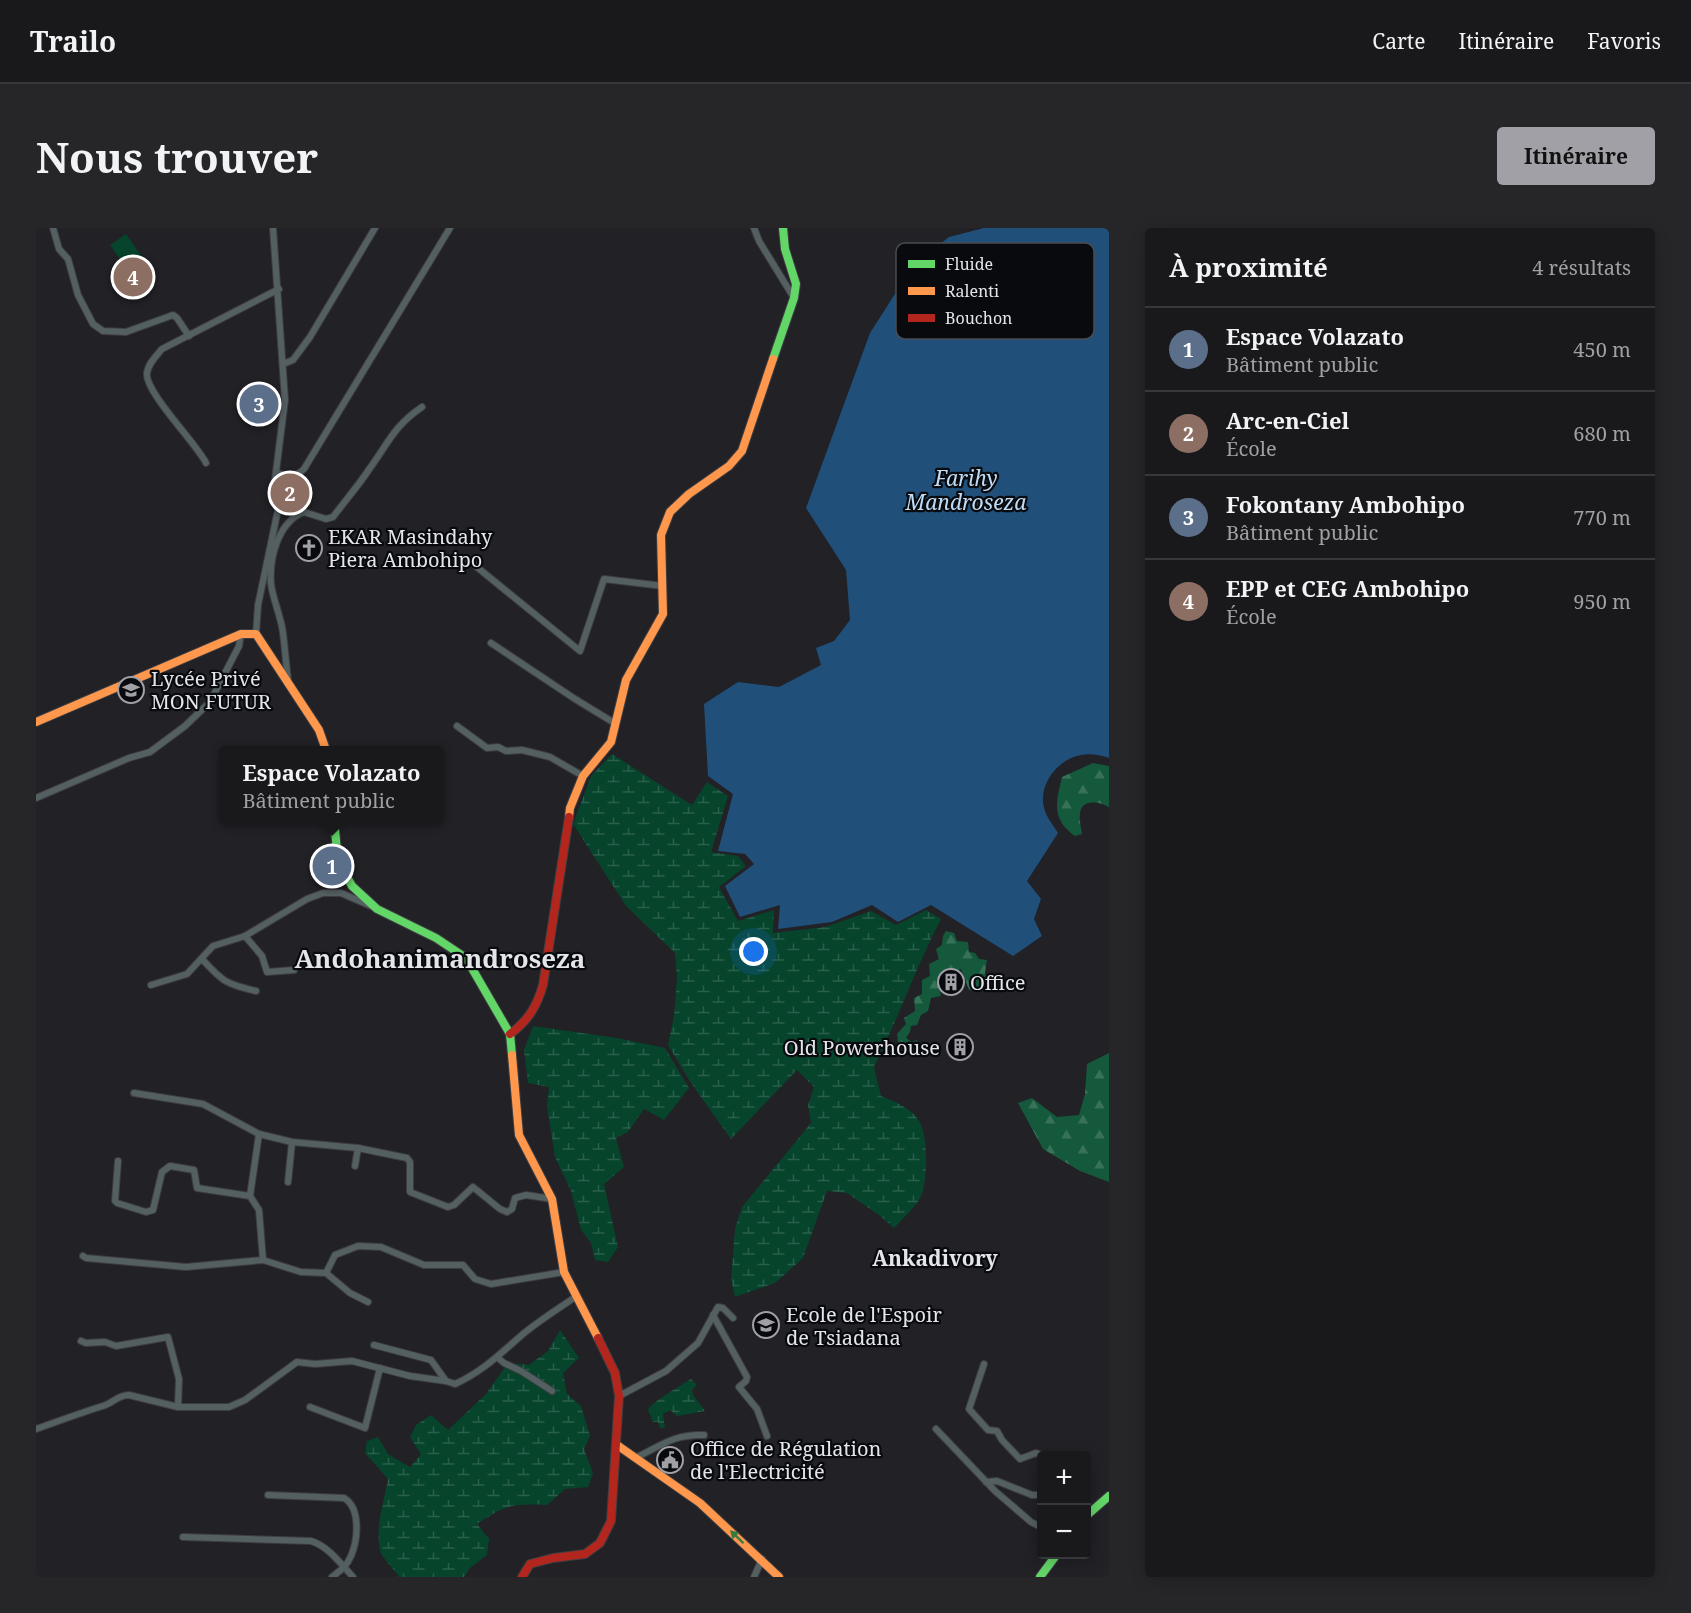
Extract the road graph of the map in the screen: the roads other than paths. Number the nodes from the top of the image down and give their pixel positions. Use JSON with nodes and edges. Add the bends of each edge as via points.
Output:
{"nodes":[{"id":1,"x":53,"y":228,"type":"edge"},
{"id":2,"x":273,"y":228,"type":"edge"},
{"id":3,"x":375,"y":228,"type":"edge"},
{"id":4,"x":450,"y":228,"type":"edge"},
{"id":5,"x":754,"y":228,"type":"edge"},
{"id":6,"x":783,"y":228,"type":"edge"},
{"id":7,"x":279,"y":289,"type":"junction"},
{"id":8,"x":794,"y":298,"type":"junction"},
{"id":9,"x":189,"y":336,"type":"junction"},
{"id":10,"x":283,"y":364,"type":"junction"},
{"id":11,"x":422,"y":407,"type":"dead end"},
{"id":12,"x":206,"y":463,"type":"dead end"},
{"id":13,"x":276,"y":473,"type":"junction"},
{"id":14,"x":467,"y":559,"type":"dead end"},
{"id":15,"x":663,"y":586,"type":"junction"},
{"id":16,"x":241,"y":634,"type":"junction"},
{"id":17,"x":256,"y":634,"type":"junction"},
{"id":18,"x":491,"y":643,"type":"dead end"},
{"id":19,"x":288,"y":680,"type":"junction"},
{"id":20,"x":36,"y":722,"type":"edge"},
{"id":21,"x":616,"y":724,"type":"junction"},
{"id":22,"x":458,"y":726,"type":"dead end"},
{"id":23,"x":325,"y":746,"type":"edge"},
{"id":24,"x":583,"y":776,"type":"junction"},
{"id":25,"x":36,"y":798,"type":"edge"},
{"id":26,"x":334,"y":824,"type":"edge"},
{"id":27,"x":377,"y":909,"type":"junction"},
{"id":28,"x":245,"y":936,"type":"junction"},
{"id":29,"x":202,"y":959,"type":"junction"},
{"id":30,"x":294,"y":970,"type":"dead end"},
{"id":31,"x":151,"y":986,"type":"dead end"},
{"id":32,"x":256,"y":991,"type":"dead end"},
{"id":33,"x":510,"y":1034,"type":"junction"},
{"id":34,"x":134,"y":1093,"type":"dead end"},
{"id":35,"x":259,"y":1134,"type":"junction"},
{"id":36,"x":292,"y":1142,"type":"junction"},
{"id":37,"x":358,"y":1148,"type":"junction"},
{"id":38,"x":118,"y":1161,"type":"dead end"},
{"id":39,"x":356,"y":1166,"type":"dead end"},
{"id":40,"x":288,"y":1182,"type":"dead end"},
{"id":41,"x":250,"y":1196,"type":"junction"},
{"id":42,"x":552,"y":1199,"type":"junction"},
{"id":43,"x":83,"y":1256,"type":"dead end"},
{"id":44,"x":263,"y":1260,"type":"junction"},
{"id":45,"x":326,"y":1272,"type":"junction"},
{"id":46,"x":564,"y":1272,"type":"junction"},
{"id":47,"x":577,"y":1296,"type":"junction"},
{"id":48,"x":368,"y":1302,"type":"dead end"},
{"id":49,"x":713,"y":1315,"type":"junction"},
{"id":50,"x":733,"y":1318,"type":"dead end"},
{"id":51,"x":81,"y":1341,"type":"dead end"},
{"id":52,"x":374,"y":1345,"type":"dead end"},
{"id":53,"x":498,"y":1358,"type":"junction"},
{"id":54,"x":984,"y":1364,"type":"dead end"},
{"id":55,"x":380,"y":1368,"type":"junction"},
{"id":56,"x":446,"y":1381,"type":"junction"},
{"id":57,"x":552,"y":1391,"type":"dead end"},
{"id":58,"x":619,"y":1396,"type":"junction"},
{"id":59,"x":178,"y":1407,"type":"junction"},
{"id":60,"x":309,"y":1407,"type":"dead end"},
{"id":61,"x":36,"y":1429,"type":"edge"},
{"id":62,"x":936,"y":1429,"type":"dead end"},
{"id":63,"x":704,"y":1435,"type":"dead end"},
{"id":64,"x":767,"y":1436,"type":"dead end"},
{"id":65,"x":617,"y":1445,"type":"junction"},
{"id":66,"x":1037,"y":1453,"type":"edge"},
{"id":67,"x":635,"y":1458,"type":"junction"},
{"id":68,"x":986,"y":1482,"type":"junction"},
{"id":69,"x":268,"y":1494,"type":"dead end"},
{"id":70,"x":1037,"y":1495,"type":"edge"},
{"id":71,"x":1109,"y":1496,"type":"edge"},
{"id":72,"x":1091,"y":1512,"type":"edge"},
{"id":73,"x":1037,"y":1525,"type":"edge"},
{"id":74,"x":183,"y":1537,"type":"dead end"},
{"id":75,"x":762,"y":1559,"type":"junction"},
{"id":76,"x":1053,"y":1559,"type":"edge"},
{"id":77,"x":344,"y":1568,"type":"junction"},
{"id":78,"x":332,"y":1577,"type":"edge"},
{"id":79,"x":353,"y":1577,"type":"edge"},
{"id":80,"x":522,"y":1577,"type":"edge"},
{"id":81,"x":754,"y":1577,"type":"edge"},
{"id":82,"x":779,"y":1577,"type":"edge"},
{"id":83,"x":1040,"y":1577,"type":"edge"}],
"edges":[{"from":1,"to":9,"type":"street","via":[[93,324],[103,331],[126,332],[173,315]]},
{"from":2,"to":7,"type":"street"},
{"from":3,"to":10,"type":"street","via":[[310,337],[293,360]]},
{"from":4,"to":13,"type":"street","via":[[304,469],[291,477]]},
{"from":5,"to":8,"type":"street"},
{"from":6,"to":8,"type":"street","via":[[785,249],[795,273]]},
{"from":7,"to":9,"type":"street"},
{"from":7,"to":10,"type":"street"},
{"from":8,"to":15,"type":"street","via":[[742,451],[729,466],[670,512],[661,535]]},
{"from":9,"to":12,"type":"street","via":[[162,349],[150,365],[147,377],[162,406]]},
{"from":10,"to":13,"type":"street","via":[[285,410]]},
{"from":11,"to":19,"type":"street","via":[[393,432],[333,517],[299,514],[282,532],[271,585],[283,632]]},
{"from":13,"to":17,"type":"street","via":[[274,488],[279,505],[258,605]]},
{"from":14,"to":15,"type":"street","via":[[580,651],[604,579]]},
{"from":15,"to":21,"type":"street","via":[[663,614],[626,680]]},
{"from":16,"to":17,"type":"street"},
{"from":16,"to":20,"type":"street"},
{"from":16,"to":25,"type":"street","via":[[239,646],[210,702],[185,726],[150,752]]},
{"from":17,"to":19,"type":"street"},
{"from":18,"to":21,"type":"street"},
{"from":19,"to":23,"type":"street"},
{"from":21,"to":24,"type":"street","via":[[611,742]]},
{"from":22,"to":24,"type":"street","via":[[487,748],[550,757]]},
{"from":24,"to":33,"type":"street","via":[[570,808],[541,996],[523,1025]]},
{"from":26,"to":27,"type":"street","via":[[338,861],[352,886]]},
{"from":27,"to":28,"type":"street","via":[[341,893],[323,893]]},
{"from":27,"to":33,"type":"street","via":[[436,938],[466,958]]},
{"from":28,"to":29,"type":"street","via":[[213,946]]},
{"from":28,"to":30,"type":"street","via":[[262,956],[267,972]]},
{"from":29,"to":31,"type":"street","via":[[187,974]]},
{"from":29,"to":32,"type":"street","via":[[229,985]]},
{"from":33,"to":42,"type":"street","via":[[519,1135]]},
{"from":34,"to":35,"type":"street","via":[[203,1104]]},
{"from":35,"to":36,"type":"street"},
{"from":35,"to":41,"type":"street"},
{"from":36,"to":37,"type":"street"},
{"from":36,"to":40,"type":"street"},
{"from":37,"to":39,"type":"street"},
{"from":37,"to":42,"type":"street","via":[[407,1158],[412,1194],[448,1207],[473,1187],[507,1212],[515,1198],[521,1196]]},
{"from":38,"to":41,"type":"street","via":[[115,1201],[146,1212],[153,1210],[162,1172],[170,1166],[194,1170],[197,1188]]},
{"from":41,"to":44,"type":"street","via":[[259,1210]]},
{"from":42,"to":46,"type":"street"},
{"from":43,"to":44,"type":"street","via":[[186,1267]]},
{"from":44,"to":45,"type":"street","via":[[301,1272]]},
{"from":45,"to":46,"type":"street","via":[[335,1255],[358,1246],[381,1247],[423,1265],[463,1265],[475,1279],[491,1284]]},
{"from":45,"to":48,"type":"street","via":[[350,1293]]},
{"from":46,"to":47,"type":"street"},
{"from":47,"to":53,"type":"street","via":[[544,1318]]},
{"from":47,"to":58,"type":"street","via":[[615,1373]]},
{"from":49,"to":50,"type":"street","via":[[720,1306]]},
{"from":49,"to":58,"type":"street","via":[[698,1343],[666,1371]]},
{"from":49,"to":64,"type":"street","via":[[747,1377],[739,1387],[757,1409]]},
{"from":51,"to":59,"type":"street","via":[[116,1346],[168,1337],[180,1378]]},
{"from":52,"to":56,"type":"street","via":[[431,1360]]},
{"from":53,"to":56,"type":"street","via":[[472,1377],[455,1384]]},
{"from":53,"to":57,"type":"street"},
{"from":54,"to":66,"type":"street","via":[[970,1404],[972,1413],[988,1430],[997,1431],[1020,1459]]},
{"from":55,"to":56,"type":"street"},
{"from":55,"to":59,"type":"street","via":[[352,1361],[297,1362],[229,1407]]},
{"from":55,"to":60,"type":"street","via":[[365,1428]]},
{"from":58,"to":65,"type":"street"},
{"from":59,"to":61,"type":"street","via":[[122,1395],[105,1405]]},
{"from":62,"to":68,"type":"street"},
{"from":63,"to":67,"type":"street","via":[[675,1437]]},
{"from":65,"to":67,"type":"street"},
{"from":65,"to":80,"type":"street","via":[[611,1521],[600,1543],[585,1554],[530,1564]]},
{"from":75,"to":67,"type":"street","one_way":true,"via":[[700,1503]]},
{"from":68,"to":70,"type":"street","via":[[997,1481]]},
{"from":68,"to":73,"type":"street"},
{"from":69,"to":77,"type":"street","via":[[348,1501],[355,1514],[355,1544]]},
{"from":71,"to":72,"type":"street"},
{"from":74,"to":77,"type":"street","via":[[311,1541],[319,1543]]},
{"from":75,"to":81,"type":"street"},
{"from":75,"to":82,"type":"street"},
{"from":76,"to":83,"type":"street"},
{"from":77,"to":78,"type":"street"},
{"from":77,"to":79,"type":"street"}]}
